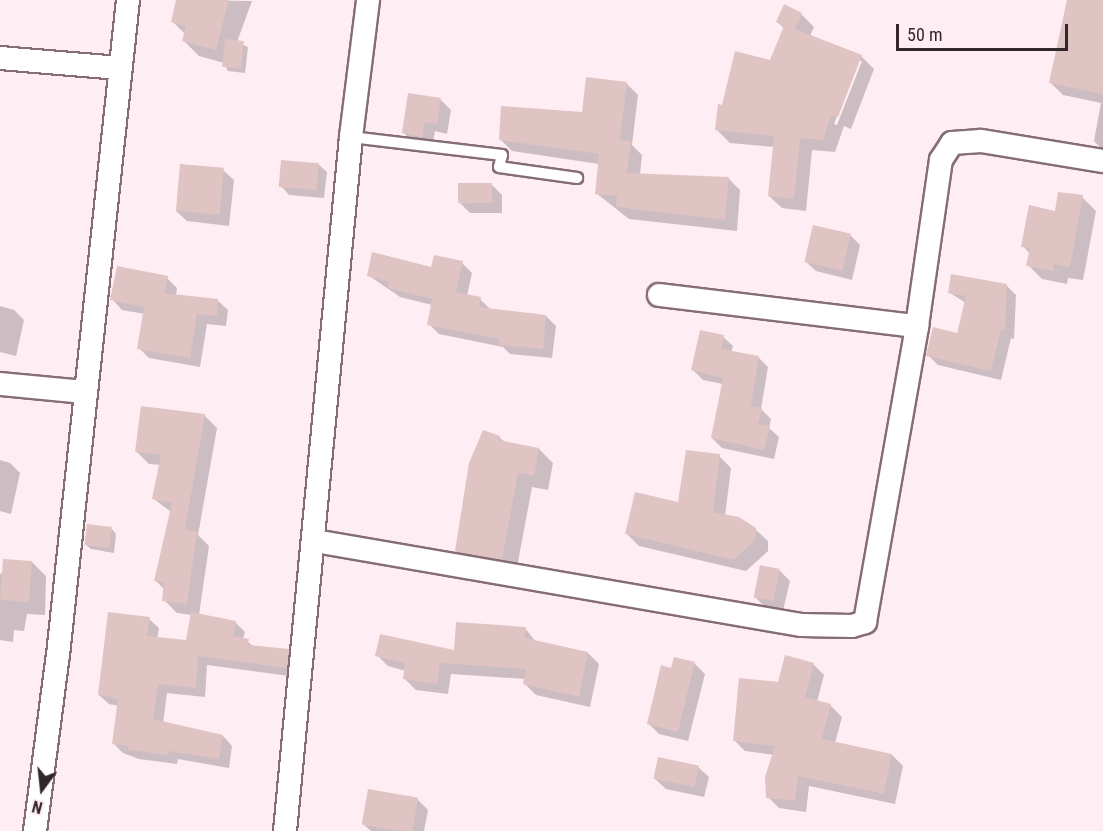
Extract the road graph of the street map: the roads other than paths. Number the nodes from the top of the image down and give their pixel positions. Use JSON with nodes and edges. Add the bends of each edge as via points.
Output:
{"nodes":[{"id":1,"x":128,"y":0,"type":"edge"},
{"id":2,"x":368,"y":0,"type":"edge"},
{"id":3,"x":0,"y":58,"type":"edge"},
{"id":4,"x":120,"y":68,"type":"junction"},
{"id":5,"x":351,"y":137,"type":"junction"},
{"id":6,"x":1103,"y":161,"type":"edge"},
{"id":7,"x":577,"y":178,"type":"dead end"},
{"id":8,"x":659,"y":295,"type":"dead end"},
{"id":9,"x":917,"y":326,"type":"junction"},
{"id":10,"x":0,"y":384,"type":"edge"},
{"id":11,"x":84,"y":392,"type":"junction"},
{"id":12,"x":315,"y":541,"type":"junction"},
{"id":13,"x":35,"y":831,"type":"edge"},
{"id":14,"x":285,"y":831,"type":"edge"}],
"edges":[{"from":1,"to":4,"type":"street"},
{"from":2,"to":5,"type":"street"},
{"from":3,"to":4,"type":"street"},
{"from":4,"to":11,"type":"street"},
{"from":5,"to":7,"type":"lane","via":[[502,155],[499,167]]},
{"from":5,"to":12,"type":"street"},
{"from":6,"to":9,"type":"street","via":[[981,141],[952,143],[941,160]]},
{"from":8,"to":9,"type":"street"},
{"from":9,"to":12,"type":"street","via":[[865,622],[852,626],[802,625]]},
{"from":10,"to":11,"type":"street"},
{"from":11,"to":13,"type":"street","via":[[58,655]]},
{"from":12,"to":14,"type":"street"}]}
